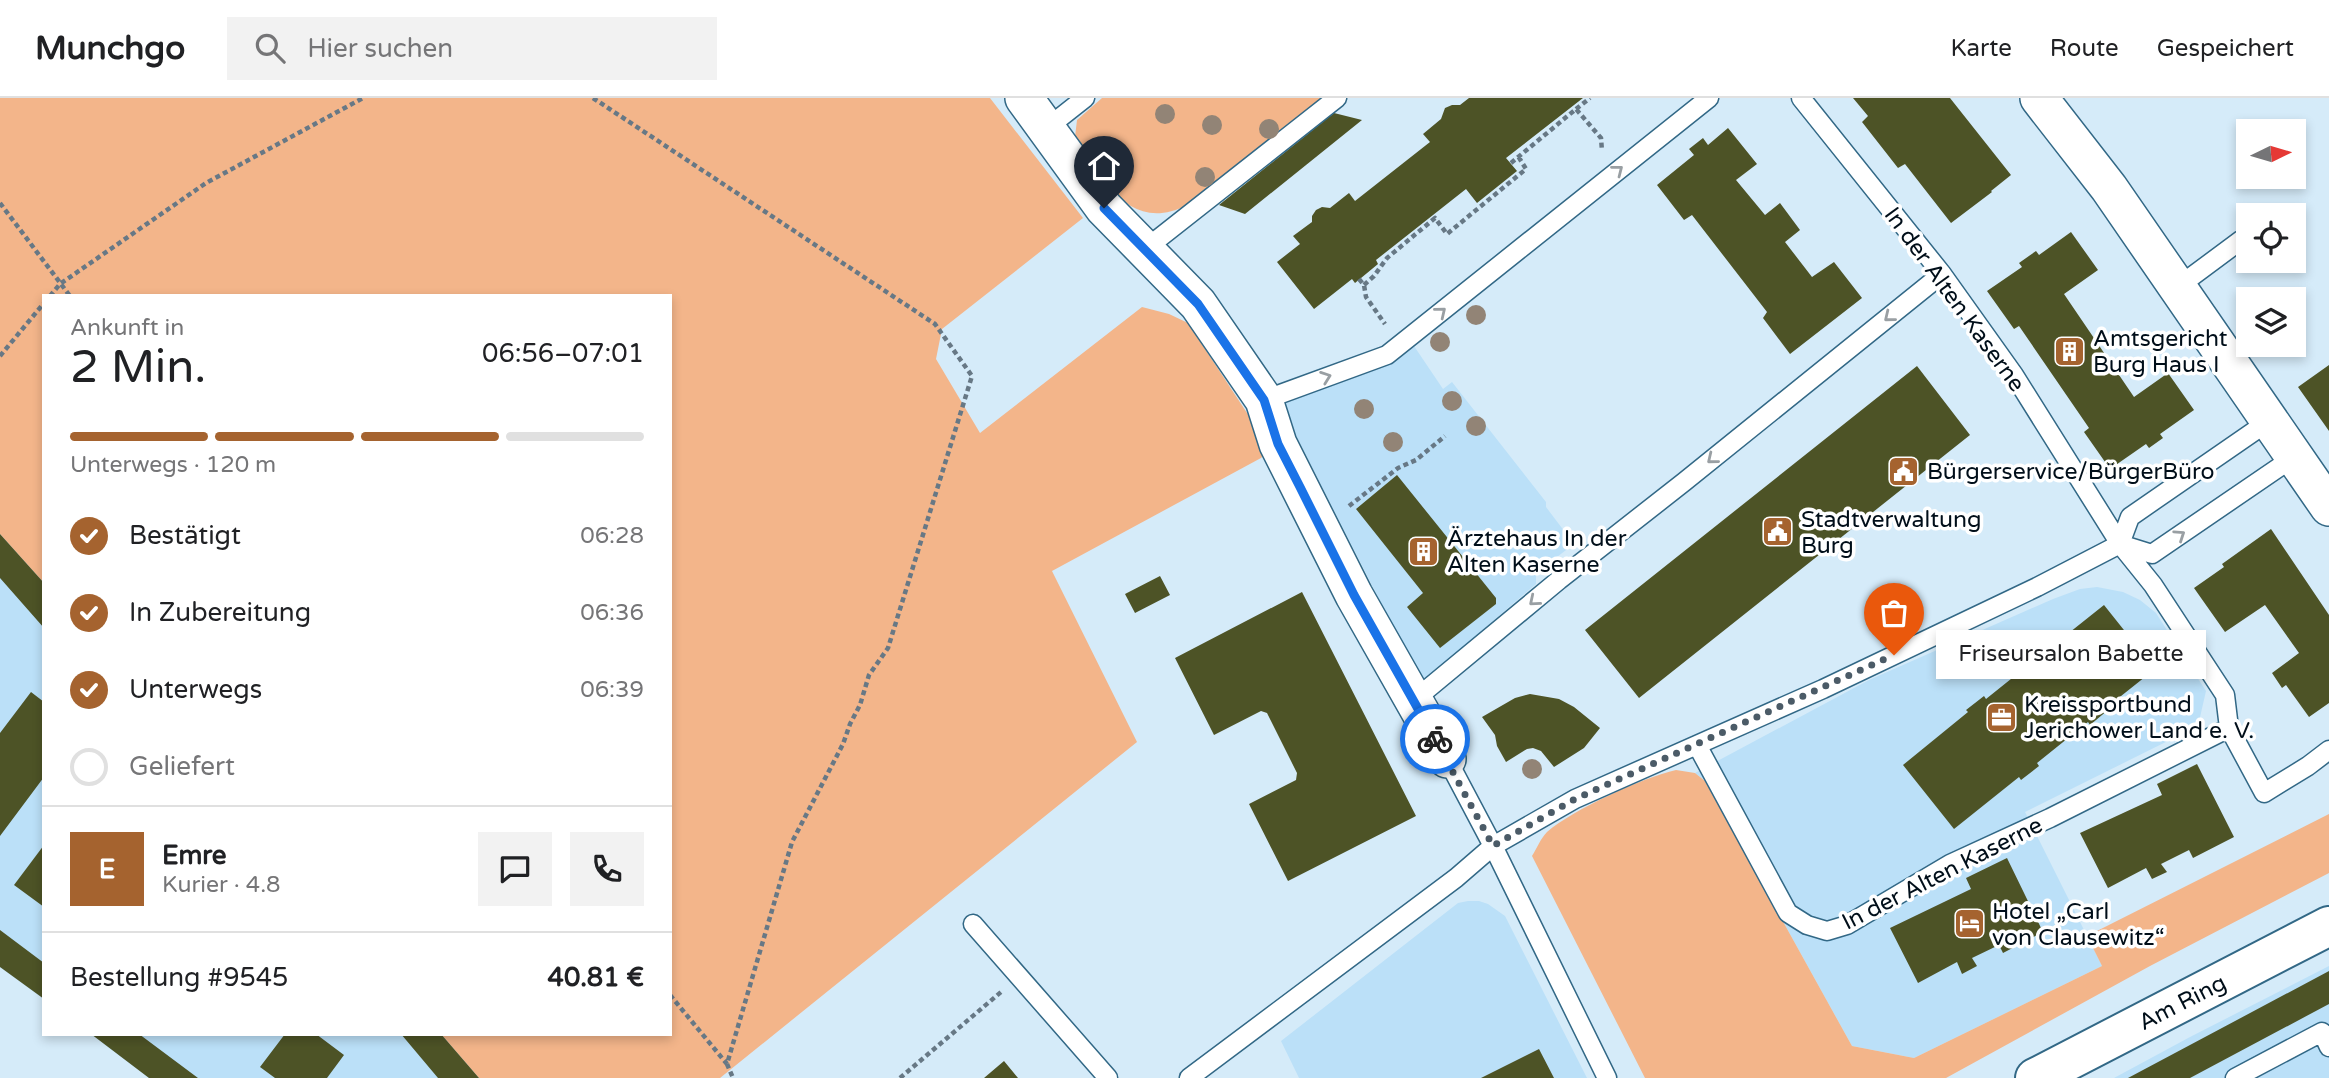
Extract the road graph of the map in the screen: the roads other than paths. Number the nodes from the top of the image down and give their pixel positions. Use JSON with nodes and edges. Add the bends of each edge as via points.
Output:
{"nodes":[{"id":1,"x":1024,"y":98,"type":"edge"},
{"id":2,"x":1085,"y":98,"type":"edge"},
{"id":3,"x":1337,"y":98,"type":"edge"},
{"id":4,"x":1709,"y":98,"type":"edge"},
{"id":5,"x":1801,"y":98,"type":"edge"},
{"id":6,"x":2039,"y":98,"type":"edge"},
{"id":7,"x":1047,"y":128,"type":"junction"},
{"id":8,"x":2236,"y":244,"type":"edge"},
{"id":9,"x":1144,"y":250,"type":"junction"},
{"id":10,"x":1942,"y":274,"type":"junction"},
{"id":11,"x":2179,"y":286,"type":"junction"},
{"id":12,"x":1264,"y":400,"type":"junction"},
{"id":13,"x":2269,"y":421,"type":"junction"},
{"id":14,"x":2294,"y":457,"type":"junction"},
{"id":15,"x":2329,"y":507,"type":"edge"},
{"id":16,"x":2120,"y":544,"type":"junction"},
{"id":17,"x":1413,"y":701,"type":"junction"},
{"id":18,"x":2229,"y":728,"type":"junction"},
{"id":19,"x":1697,"y":745,"type":"junction"},
{"id":20,"x":2329,"y":750,"type":"edge"},
{"id":21,"x":1447,"y":759,"type":"joint"},
{"id":22,"x":1493,"y":846,"type":"junction"},
{"id":23,"x":973,"y":924,"type":"dead end"},
{"id":24,"x":2329,"y":926,"type":"edge"},
{"id":25,"x":2329,"y":1047,"type":"edge"},
{"id":26,"x":1108,"y":1078,"type":"edge"},
{"id":27,"x":1189,"y":1078,"type":"edge"},
{"id":28,"x":1607,"y":1078,"type":"edge"},
{"id":29,"x":2035,"y":1078,"type":"edge"},
{"id":30,"x":2235,"y":1078,"type":"edge"}],
"edges":[{"from":1,"to":7,"type":"street"},
{"from":2,"to":7,"type":"lane"},
{"from":3,"to":9,"type":"lane"},
{"from":12,"to":4,"type":"lane","one_way":true,"via":[[1387,355]]},
{"from":5,"to":10,"type":"lane","name":"In der Alten Kaserne"},
{"from":6,"to":11,"type":"street"},
{"from":7,"to":9,"type":"street","via":[[1104,208]]},
{"from":8,"to":11,"type":"lane"},
{"from":9,"to":12,"type":"street","via":[[1198,304]]},
{"from":10,"to":16,"type":"lane","name":"In der Alten Kaserne","via":[[2021,386]]},
{"from":10,"to":17,"type":"lane","one_way":true},
{"from":11,"to":13,"type":"street"},
{"from":12,"to":17,"type":"street","via":[[1278,444]]},
{"from":13,"to":14,"type":"street"},
{"from":13,"to":16,"type":"lane","via":[[2130,517]]},
{"from":14,"to":15,"type":"street"},
{"from":16,"to":14,"type":"lane","one_way":true,"via":[[2152,554]]},
{"from":16,"to":18,"type":"lane","name":"In der Alten Kaserne","via":[[2153,585],[2225,695]]},
{"from":16,"to":19,"type":"lane"},
{"from":17,"to":21,"type":"street"},
{"from":18,"to":19,"type":"lane","name":"In der Alten Kaserne","via":[[1950,864],[1847,925],[1827,931],[1788,913]]},
{"from":18,"to":20,"type":"lane","name":"In der Alten Kaserne","via":[[2264,793]]},
{"from":19,"to":22,"type":"lane","via":[[1575,799]]},
{"from":21,"to":22,"type":"lane"},
{"from":22,"to":27,"type":"lane"},
{"from":22,"to":28,"type":"lane"},
{"from":23,"to":26,"type":"lane"},
{"from":24,"to":29,"type":"main road","name":"Am Ring"},
{"from":25,"to":30,"type":"lane","via":[[2322,1032]]}]}
